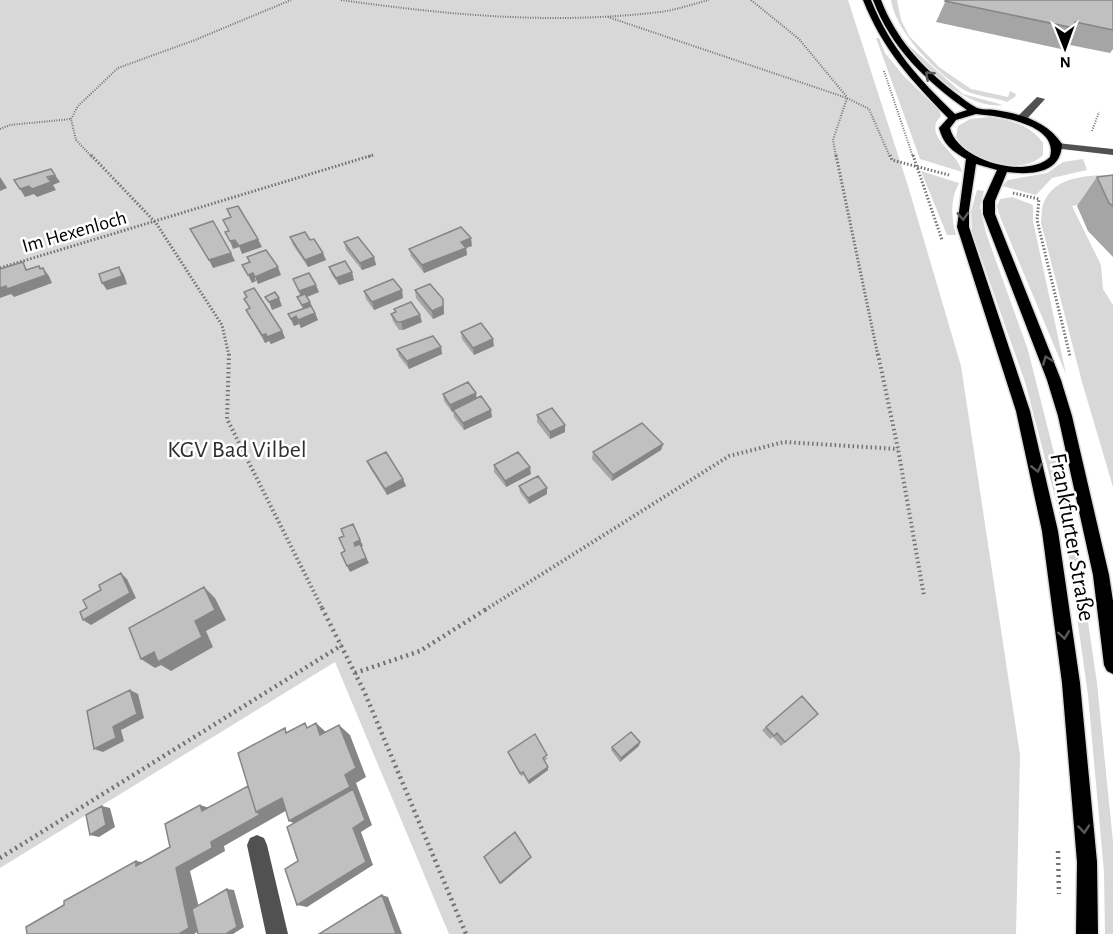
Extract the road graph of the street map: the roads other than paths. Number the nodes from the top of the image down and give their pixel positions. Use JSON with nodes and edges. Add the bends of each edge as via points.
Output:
{"nodes":[{"id":1,"x":867,"y":0,"type":"edge"},
{"id":2,"x":877,"y":0,"type":"edge"},
{"id":3,"x":1040,"y":99,"type":"dead end"},
{"id":4,"x":975,"y":111,"type":"junction"},
{"id":5,"x":953,"y":118,"type":"junction"},
{"id":6,"x":1022,"y":118,"type":"junction"},
{"id":7,"x":1057,"y":146,"type":"junction"},
{"id":8,"x":1113,"y":152,"type":"edge"},
{"id":9,"x":971,"y":159,"type":"junction"},
{"id":10,"x":1003,"y":169,"type":"junction"},
{"id":11,"x":1113,"y":665,"type":"edge"},
{"id":12,"x":257,"y":845,"type":"dead end"},
{"id":13,"x":277,"y":934,"type":"edge"},
{"id":14,"x":1087,"y":934,"type":"edge"}],
"edges":[{"from":1,"to":5,"type":"main road","via":[[891,53]]},
{"from":4,"to":2,"type":"main road","one_way":true,"via":[[946,90],[901,47]]},
{"from":3,"to":6,"type":"street"},
{"from":4,"to":5,"type":"main road"},
{"from":4,"to":6,"type":"main road"},
{"from":5,"to":9,"type":"main road","via":[[946,124],[945,133],[949,142]]},
{"from":6,"to":7,"type":"main road","via":[[1050,135]]},
{"from":7,"to":8,"type":"street"},
{"from":7,"to":10,"type":"main road","via":[[1057,154],[1044,166],[1019,171]]},
{"from":9,"to":10,"type":"main road"},
{"from":9,"to":14,"type":"main road","name":"Frankfurter Straße","one_way":true,"via":[[970,183],[963,199],[963,227],[1023,411],[1050,531],[1073,707],[1087,862]]},
{"from":11,"to":10,"type":"main road","name":"Frankfurter Straße","one_way":true,"via":[[1101,575],[1065,416],[989,214],[989,201]]},
{"from":12,"to":13,"type":"street"}]}
